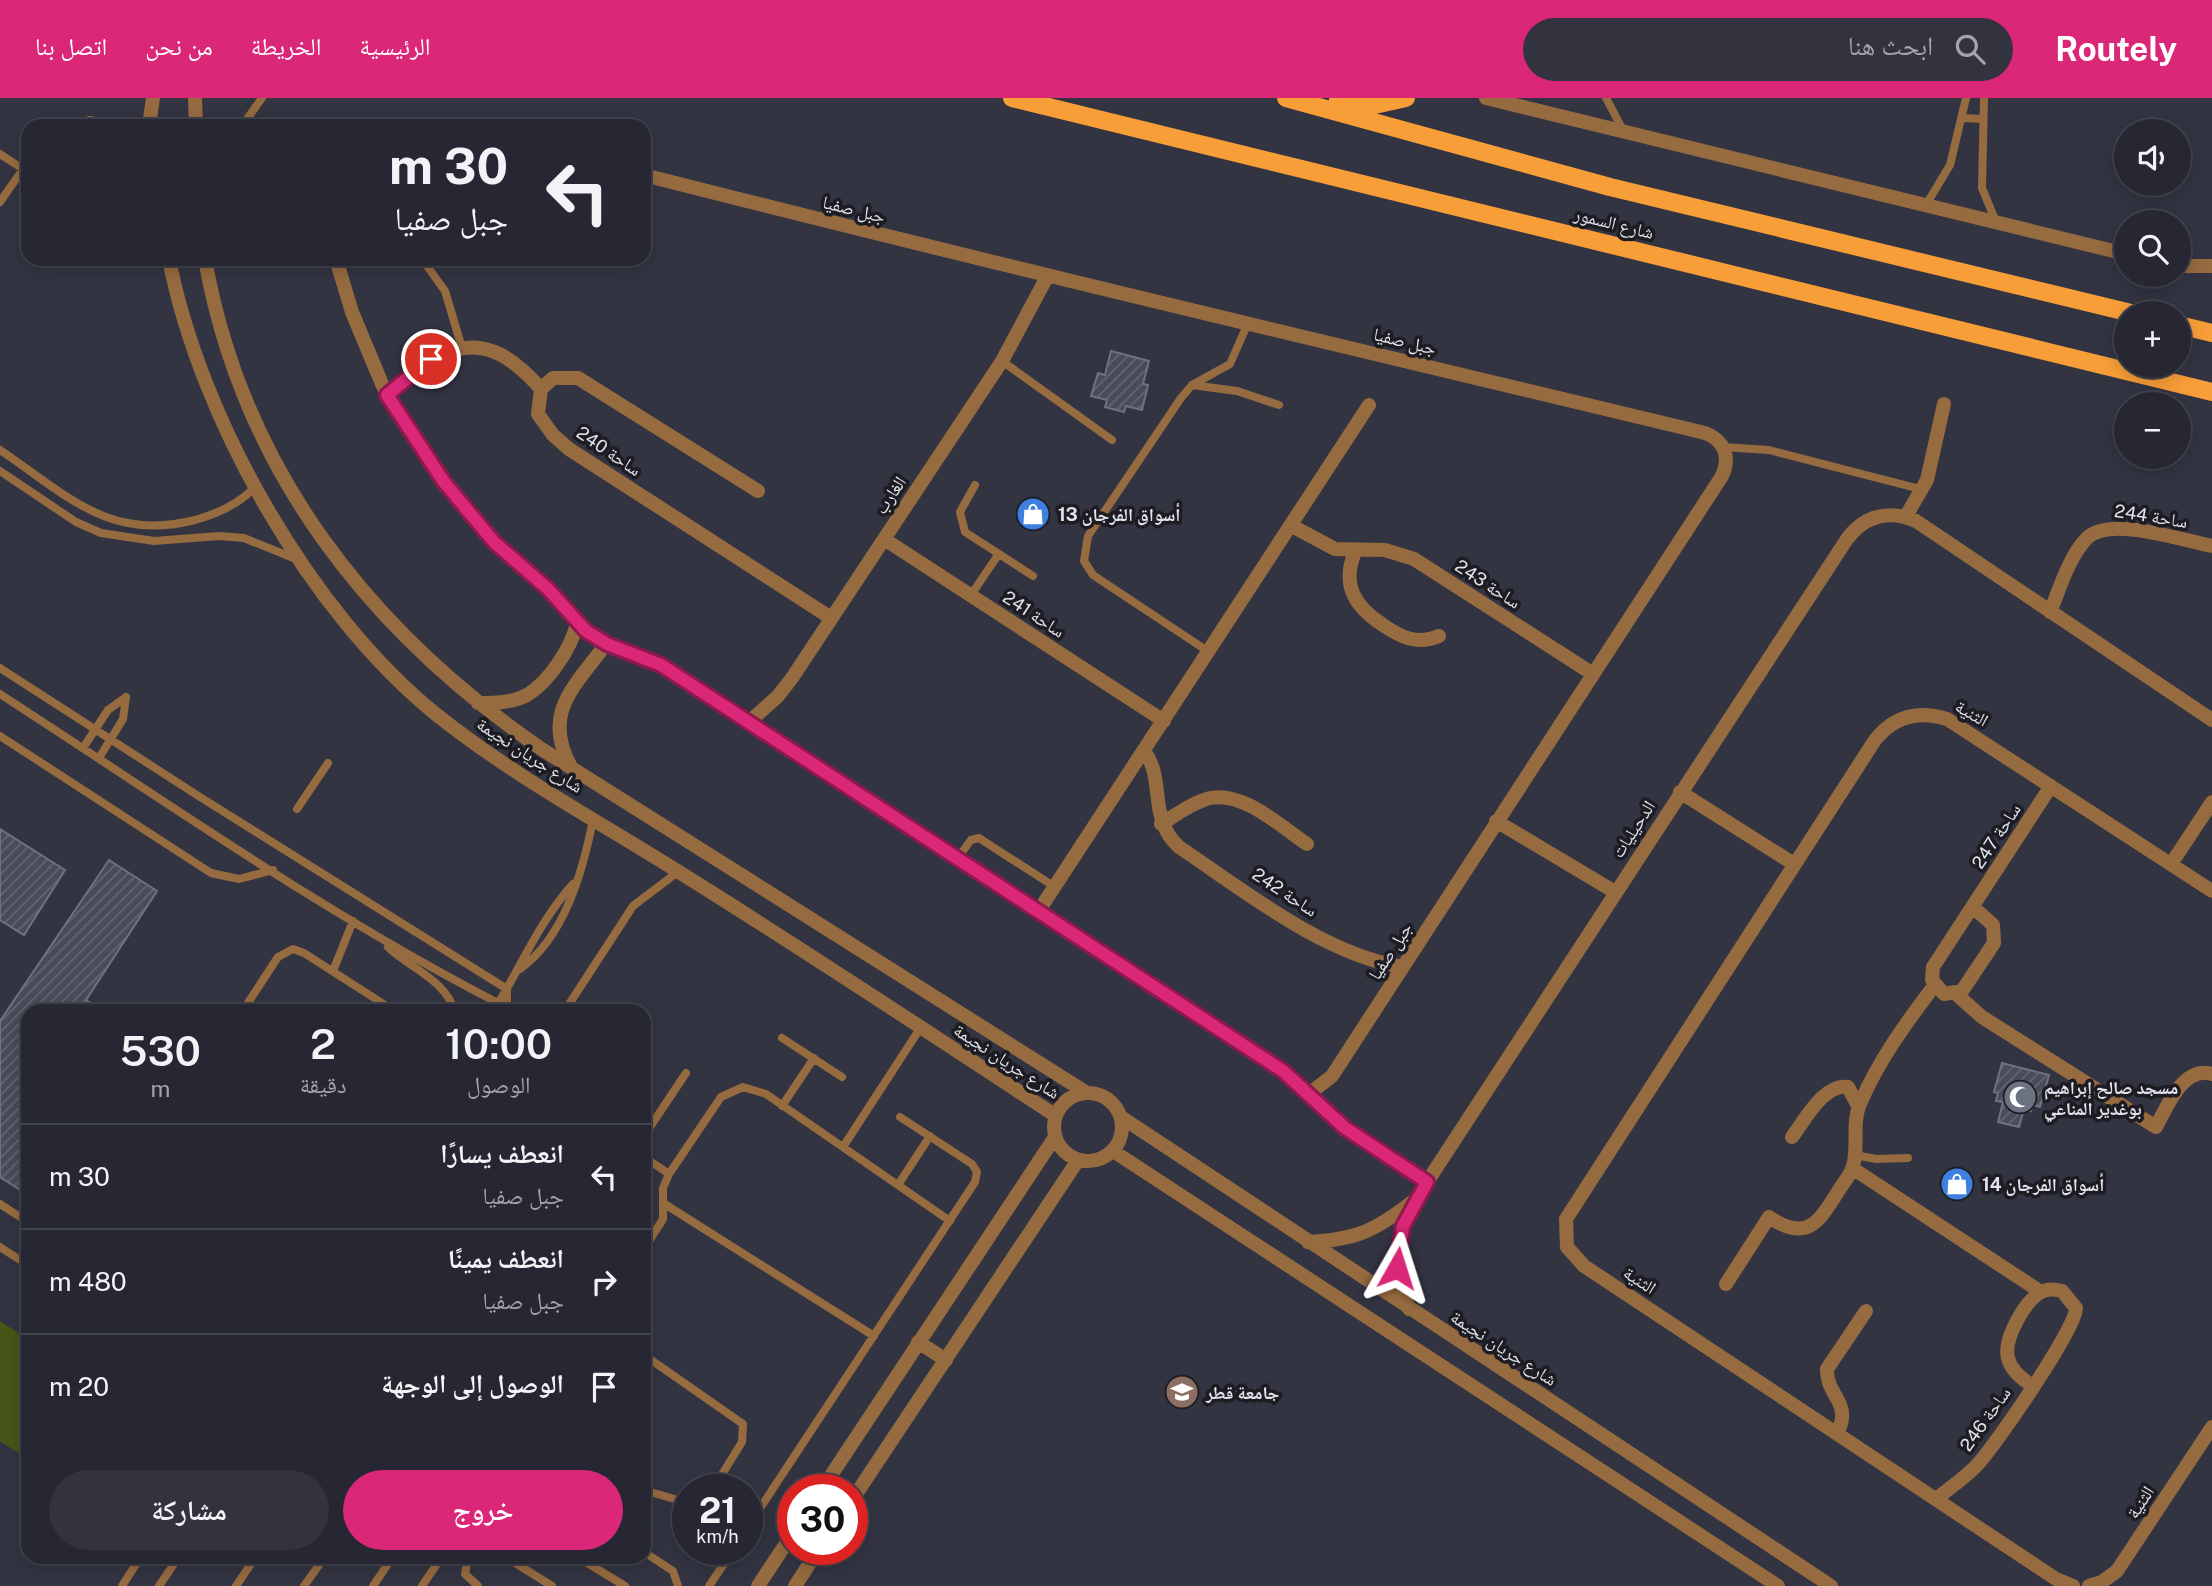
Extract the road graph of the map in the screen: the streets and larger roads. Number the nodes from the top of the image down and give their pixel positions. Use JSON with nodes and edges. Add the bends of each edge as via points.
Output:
{"nodes":[{"id":1,"x":153,"y":98,"type":"edge"},
{"id":2,"x":195,"y":98,"type":"edge"},
{"id":3,"x":1012,"y":98,"type":"edge"},
{"id":4,"x":1286,"y":98,"type":"edge"},
{"id":5,"x":1329,"y":98,"type":"edge"},
{"id":6,"x":1406,"y":98,"type":"edge"},
{"id":7,"x":1486,"y":98,"type":"edge"},
{"id":8,"x":1519,"y":101,"type":"edge"},
{"id":9,"x":150,"y":119,"type":"edge"},
{"id":10,"x":196,"y":119,"type":"edge"},
{"id":11,"x":651,"y":177,"type":"edge"},
{"id":12,"x":2114,"y":251,"type":"edge"},
{"id":13,"x":2211,"y":265,"type":"edge"},
{"id":14,"x":171,"y":266,"type":"edge"},
{"id":15,"x":207,"y":266,"type":"edge"},
{"id":16,"x":339,"y":266,"type":"edge"},
{"id":17,"x":2191,"y":266,"type":"edge"},
{"id":18,"x":1047,"y":277,"type":"junction"},
{"id":19,"x":2114,"y":309,"type":"edge"},
{"id":20,"x":2212,"y":319,"type":"edge"},
{"id":21,"x":2191,"y":322,"type":"edge"},
{"id":22,"x":2191,"y":327,"type":"edge"},
{"id":23,"x":2212,"y":333,"type":"edge"},
{"id":24,"x":541,"y":389,"type":"junction"},
{"id":25,"x":2210,"y":392,"type":"edge"},
{"id":26,"x":387,"y":395,"type":"junction"},
{"id":27,"x":1944,"y":404,"type":"dead end"},
{"id":28,"x":1369,"y":405,"type":"dead end"},
{"id":29,"x":758,"y":491,"type":"dead end"},
{"id":30,"x":1906,"y":516,"type":"junction"},
{"id":31,"x":1292,"y":526,"type":"junction"},
{"id":32,"x":884,"y":539,"type":"junction"},
{"id":33,"x":2212,"y":546,"type":"edge"},
{"id":34,"x":1355,"y":552,"type":"junction"},
{"id":35,"x":2050,"y":612,"type":"junction"},
{"id":36,"x":831,"y":618,"type":"junction"},
{"id":37,"x":578,"y":624,"type":"junction"},
{"id":38,"x":1439,"y":636,"type":"dead end"},
{"id":39,"x":607,"y":644,"type":"junction"},
{"id":40,"x":1592,"y":674,"type":"junction"},
{"id":41,"x":478,"y":702,"type":"junction"},
{"id":42,"x":2212,"y":720,"type":"edge"},
{"id":43,"x":1164,"y":721,"type":"junction"},
{"id":44,"x":749,"y":722,"type":"junction"},
{"id":45,"x":1144,"y":751,"type":"junction"},
{"id":46,"x":572,"y":768,"type":"junction"},
{"id":47,"x":2051,"y":786,"type":"junction"},
{"id":48,"x":1680,"y":792,"type":"junction"},
{"id":49,"x":2212,"y":802,"type":"edge"},
{"id":50,"x":1496,"y":821,"type":"junction"},
{"id":51,"x":1161,"y":824,"type":"junction"},
{"id":52,"x":1307,"y":844,"type":"dead end"},
{"id":53,"x":1794,"y":864,"type":"junction"},
{"id":54,"x":2171,"y":864,"type":"junction"},
{"id":55,"x":2212,"y":891,"type":"edge"},
{"id":56,"x":1615,"y":892,"type":"junction"},
{"id":57,"x":1973,"y":907,"type":"junction"},
{"id":58,"x":1038,"y":912,"type":"junction"},
{"id":59,"x":1403,"y":967,"type":"junction"},
{"id":60,"x":1934,"y":986,"type":"junction"},
{"id":61,"x":1956,"y":994,"type":"junction"},
{"id":62,"x":2212,"y":1074,"type":"edge"},
{"id":63,"x":1087,"y":1093,"type":"junction"},
{"id":64,"x":1309,"y":1094,"type":"junction"},
{"id":65,"x":1858,"y":1106,"type":"junction"},
{"id":66,"x":1056,"y":1116,"type":"junction"},
{"id":67,"x":1121,"y":1117,"type":"junction"},
{"id":68,"x":1055,"y":1137,"type":"junction"},
{"id":69,"x":1792,"y":1137,"type":"dead end"},
{"id":70,"x":1113,"y":1151,"type":"junction"},
{"id":71,"x":1078,"y":1160,"type":"junction"},
{"id":72,"x":1854,"y":1161,"type":"junction"},
{"id":73,"x":1427,"y":1182,"type":"junction"},
{"id":74,"x":1416,"y":1199,"type":"junction"},
{"id":75,"x":1308,"y":1242,"type":"junction"},
{"id":76,"x":1726,"y":1284,"type":"dead end"},
{"id":77,"x":2041,"y":1292,"type":"junction"},
{"id":78,"x":1409,"y":1309,"type":"junction"},
{"id":79,"x":1866,"y":1311,"type":"dead end"},
{"id":80,"x":918,"y":1342,"type":"junction"},
{"id":81,"x":946,"y":1360,"type":"junction"},
{"id":82,"x":2032,"y":1386,"type":"junction"},
{"id":83,"x":2212,"y":1427,"type":"edge"},
{"id":84,"x":1838,"y":1432,"type":"junction"},
{"id":85,"x":832,"y":1474,"type":"edge"},
{"id":86,"x":868,"y":1476,"type":"edge"},
{"id":87,"x":1937,"y":1499,"type":"junction"},
{"id":88,"x":777,"y":1559,"type":"edge"},
{"id":89,"x":805,"y":1565,"type":"edge"},
{"id":90,"x":758,"y":1586,"type":"edge"},
{"id":91,"x":795,"y":1586,"type":"edge"},
{"id":92,"x":1777,"y":1586,"type":"edge"},
{"id":93,"x":1831,"y":1586,"type":"edge"},
{"id":94,"x":2073,"y":1586,"type":"edge"},
{"id":95,"x":2089,"y":1586,"type":"edge"}],
"edges":[{"from":1,"to":9,"type":"street"},
{"from":2,"to":10,"type":"street"},
{"from":3,"to":25,"type":"main road","name":"شارع السمور"},
{"from":4,"to":19,"type":"main road","name":"شارع السمور","via":[[1610,187]]},
{"from":5,"to":6,"type":"main road","via":[[1370,106]]},
{"from":7,"to":8,"type":"street"},
{"from":8,"to":12,"type":"street","via":[[1624,132]]},
{"from":11,"to":18,"type":"street","name":"جبل صفيا"},
{"from":13,"to":17,"type":"street"},
{"from":14,"to":66,"type":"street","name":"شارع جريان نجيمة","via":[[197,363],[256,486],[302,562],[356,636],[409,690],[461,734]]},
{"from":15,"to":41,"type":"street","name":"شارع جريان نجيمة","via":[[237,380],[259,432],[297,500],[378,610]]},
{"from":16,"to":26,"type":"street","via":[[352,312]]},
{"from":18,"to":32,"type":"street","name":"الغارب","via":[[1002,360]]},
{"from":18,"to":40,"type":"street","name":"جبل صفيا","via":[[1705,433],[1723,446],[1727,461],[1722,476]]},
{"from":20,"to":21,"type":"main road"},
{"from":22,"to":23,"type":"main road"},
{"from":24,"to":26,"type":"street","via":[[521,366],[483,350],[462,348],[431,359]]},
{"from":24,"to":29,"type":"street","via":[[553,378],[578,378]]},
{"from":24,"to":36,"type":"street","name":"ساحة 240","via":[[538,414],[569,449]]},
{"from":26,"to":37,"type":"street","via":[[459,503]]},
{"from":27,"to":30,"type":"street","via":[[1924,489]]},
{"from":28,"to":31,"type":"street"},
{"from":30,"to":35,"type":"street"},
{"from":30,"to":48,"type":"street","name":"الدحيليات","via":[[1877,516],[1852,531]]},
{"from":31,"to":34,"type":"street","name":"ساحة 243","via":[[1325,545]]},
{"from":31,"to":43,"type":"street"},
{"from":32,"to":36,"type":"street","name":"الغارب"},
{"from":32,"to":43,"type":"street","name":"ساحة 241"},
{"from":33,"to":35,"type":"street","name":"ساحة 244","via":[[2125,528],[2096,531],[2072,561]]},
{"from":34,"to":38,"type":"street","via":[[1349,582],[1362,610],[1404,638],[1422,641]]},
{"from":34,"to":40,"type":"street","name":"ساحة 243","via":[[1385,550],[1414,559]]},
{"from":35,"to":42,"type":"street"},
{"from":36,"to":44,"type":"street","name":"الغارب","via":[[786,688]]},
{"from":37,"to":39,"type":"street"},
{"from":37,"to":41,"type":"street","via":[[567,649],[527,695],[498,703]]},
{"from":39,"to":44,"type":"street","via":[[649,658]]},
{"from":39,"to":46,"type":"street","via":[[560,712],[560,743]]},
{"from":40,"to":50,"type":"street","name":"جبل صفيا"},
{"from":41,"to":46,"type":"street","name":"شارع جريان نجيمة"},
{"from":43,"to":45,"type":"street"},
{"from":44,"to":58,"type":"street"},
{"from":45,"to":51,"type":"street","via":[[1151,764]]},
{"from":45,"to":58,"type":"street"},
{"from":46,"to":63,"type":"street","name":"شارع جريان نجيمة"},
{"from":47,"to":53,"type":"street","name":"الثنية","via":[[1947,719],[1924,714],[1902,718],[1875,740]]},
{"from":47,"to":54,"type":"street","name":"الثنية"},
{"from":47,"to":57,"type":"street","name":"ساحة 247"},
{"from":48,"to":53,"type":"street"},
{"from":48,"to":56,"type":"street","name":"الدحيليات"},
{"from":49,"to":54,"type":"street"},
{"from":50,"to":56,"type":"street"},
{"from":50,"to":59,"type":"street","name":"جبل صفيا"},
{"from":51,"to":52,"type":"street","via":[[1202,800],[1228,797]]},
{"from":51,"to":59,"type":"street","name":"ساحة 242","via":[[1179,847],[1320,938],[1368,960]]},
{"from":53,"to":84,"type":"street","name":"الثنية","via":[[1571,1210],[1565,1238],[1571,1254],[1584,1266]]},
{"from":54,"to":55,"type":"street","name":"الثنية"},
{"from":56,"to":73,"type":"street","name":"الدحيليات"},
{"from":57,"to":60,"type":"street","name":"ساحة 247","via":[[1933,967]]},
{"from":57,"to":61,"type":"street","via":[[1990,919],[1996,937],[1966,986]]},
{"from":58,"to":64,"type":"street","via":[[1283,1071]]},
{"from":59,"to":64,"type":"street","name":"جبل صفيا","via":[[1332,1076]]},
{"from":60,"to":61,"type":"street","via":[[1944,994]]},
{"from":60,"to":65,"type":"street","via":[[1904,1026]]},
{"from":61,"to":62,"type":"street","via":[[1982,1017],[2156,1127],[2186,1078],[2197,1072]]},
{"from":63,"to":66,"type":"street","via":[[1068,1100]]},
{"from":63,"to":67,"type":"street","via":[[1104,1097]]},
{"from":64,"to":73,"type":"street","via":[[1352,1133]]},
{"from":65,"to":69,"type":"street","via":[[1848,1087],[1839,1086],[1826,1093]]},
{"from":65,"to":72,"type":"street"},
{"from":66,"to":68,"type":"street"},
{"from":67,"to":70,"type":"street","via":[[1121,1135]]},
{"from":67,"to":75,"type":"street","name":"شارع جريان نجيمة"},
{"from":68,"to":71,"type":"street","via":[[1064,1151]]},
{"from":68,"to":80,"type":"street"},
{"from":70,"to":71,"type":"street","via":[[1097,1160]]},
{"from":70,"to":92,"type":"street"},
{"from":71,"to":81,"type":"street"},
{"from":72,"to":76,"type":"street","via":[[1823,1215],[1811,1226],[1789,1228],[1769,1217]]},
{"from":72,"to":77,"type":"street"},
{"from":73,"to":74,"type":"street","name":"الدحيليات"},
{"from":74,"to":75,"type":"street","name":"الدحيليات","via":[[1365,1234]]},
{"from":74,"to":78,"type":"street","name":"الدحيليات","via":[[1397,1253],[1399,1282]]},
{"from":75,"to":78,"type":"street","name":"شارع جريان نجيمة"},
{"from":77,"to":82,"type":"street","name":"ساحة 246","via":[[2007,1345],[2012,1368]]},
{"from":77,"to":82,"type":"street","name":"ساحة 246","via":[[2062,1291],[2073,1301],[2076,1315]]},
{"from":78,"to":93,"type":"street","name":"شارع جريان نجيمة"},
{"from":79,"to":84,"type":"street","via":[[1828,1369],[1843,1411]]},
{"from":80,"to":81,"type":"street"},
{"from":80,"to":85,"type":"street"},
{"from":81,"to":86,"type":"street"},
{"from":82,"to":87,"type":"street","name":"ساحة 246","via":[[1988,1452]]},
{"from":83,"to":95,"type":"street","name":"الثنية","via":[[2117,1571]]},
{"from":84,"to":87,"type":"street","name":"الثنية"},
{"from":87,"to":94,"type":"street","name":"الثنية"},
{"from":88,"to":90,"type":"street"},
{"from":89,"to":91,"type":"street"}]}
